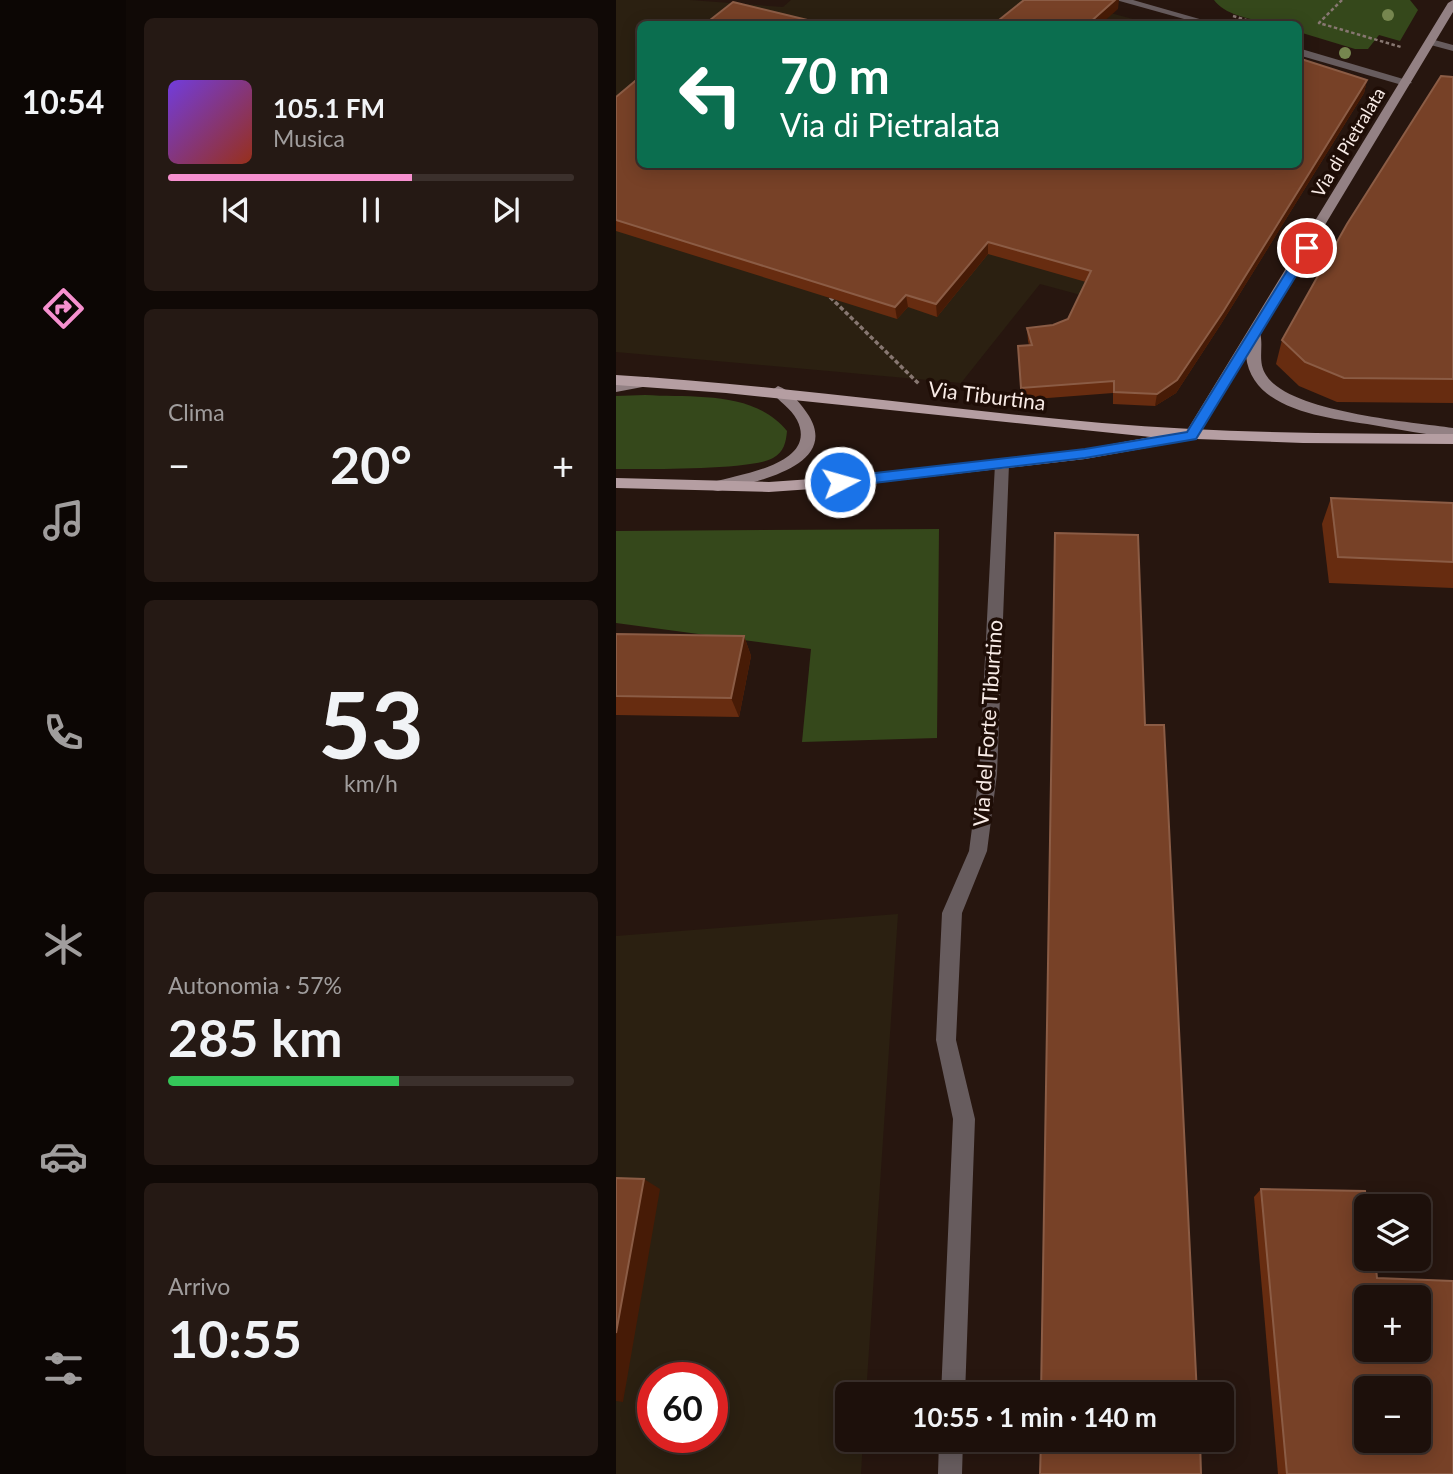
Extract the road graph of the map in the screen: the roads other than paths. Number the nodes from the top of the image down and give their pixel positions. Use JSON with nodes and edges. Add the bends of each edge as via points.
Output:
{"nodes":[{"id":1,"x":1121,"y":0,"type":"edge"},
{"id":2,"x":1451,"y":11,"type":"edge"},
{"id":3,"x":1201,"y":21,"type":"edge"},
{"id":4,"x":1431,"y":42,"type":"junction"},
{"id":5,"x":1453,"y":48,"type":"edge"},
{"id":6,"x":1302,"y":52,"type":"edge"},
{"id":7,"x":1406,"y":83,"type":"junction"},
{"id":8,"x":1257,"y":330,"type":"junction"},
{"id":9,"x":616,"y":380,"type":"edge"},
{"id":10,"x":648,"y":382,"type":"junction"},
{"id":11,"x":616,"y":387,"type":"edge"},
{"id":12,"x":778,"y":391,"type":"junction"},
{"id":13,"x":1191,"y":436,"type":"junction"},
{"id":14,"x":1453,"y":436,"type":"edge"},
{"id":15,"x":1002,"y":464,"type":"junction"},
{"id":16,"x":616,"y":483,"type":"edge"},
{"id":17,"x":718,"y":486,"type":"junction"},
{"id":18,"x":954,"y":1382,"type":"edge"},
{"id":19,"x":951,"y":1452,"type":"edge"},
{"id":20,"x":950,"y":1474,"type":"edge"}],
"edges":[{"from":1,"to":3,"type":"street"},
{"from":2,"to":4,"type":"street","name":"Via di Pietralata"},
{"from":4,"to":5,"type":"street"},
{"from":4,"to":7,"type":"street","name":"Via di Pietralata"},
{"from":6,"to":7,"type":"street","name":"Via di Pietralata"},
{"from":7,"to":8,"type":"street","name":"Via di Pietralata"},
{"from":8,"to":13,"type":"street","name":"Via di Pietralata"},
{"from":8,"to":14,"type":"street","via":[[1252,354],[1256,368],[1265,383],[1292,403]]},
{"from":9,"to":10,"type":"main road","name":"Via Tiburtina"},
{"from":10,"to":11,"type":"street","name":"Via Tiburtina"},
{"from":10,"to":12,"type":"main road","name":"Via Tiburtina"},
{"from":12,"to":13,"type":"main road","name":"Via Tiburtina"},
{"from":12,"to":17,"type":"street","name":"Via Tiburtina","via":[[808,429],[802,453],[766,474]]},
{"from":13,"to":14,"type":"main road","name":"Via Tiburtina"},
{"from":13,"to":15,"type":"main road","name":"Via Tiburtina"},
{"from":15,"to":17,"type":"main road","name":"Via Tiburtina","via":[[840,482]]},
{"from":15,"to":18,"type":"street","name":"Via del Forte Tiburtino","via":[[988,774],[978,851],[952,913],[946,1040],[964,1119]]},
{"from":16,"to":17,"type":"main road","name":"Via Tiburtina"},
{"from":19,"to":20,"type":"street"}]}
